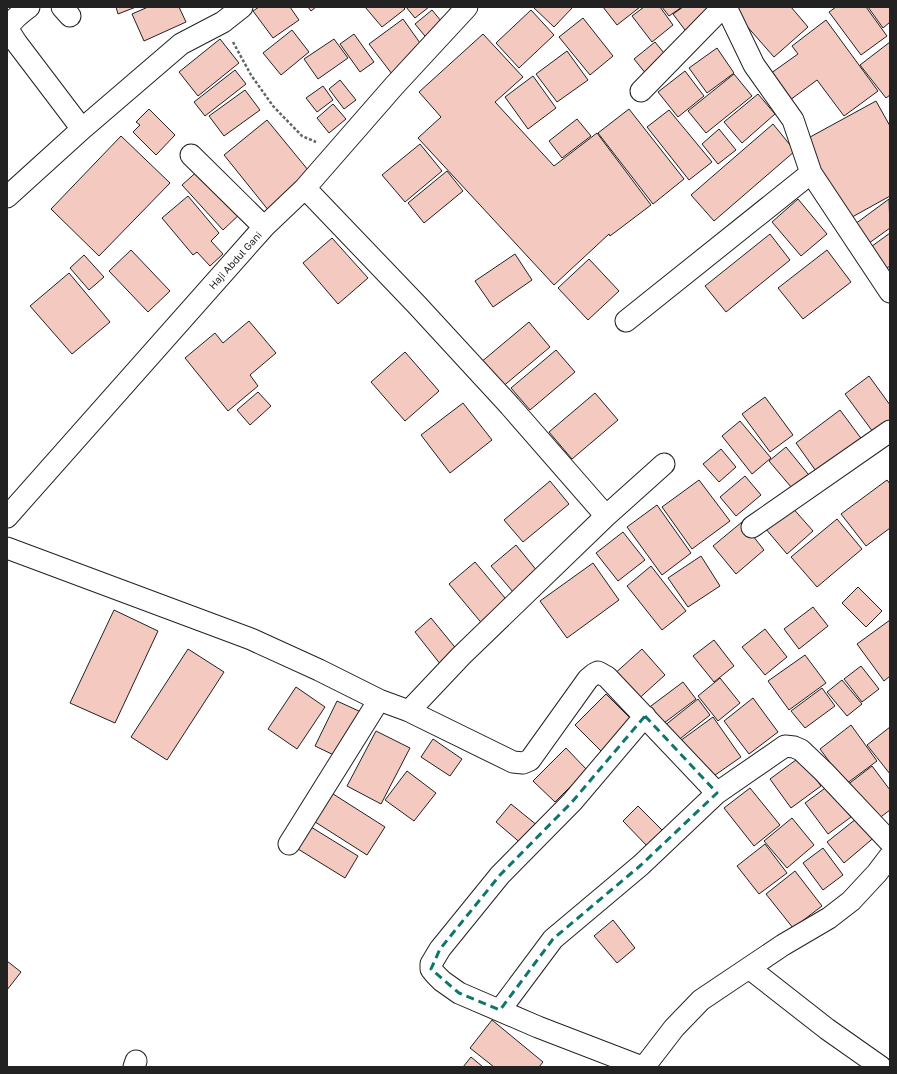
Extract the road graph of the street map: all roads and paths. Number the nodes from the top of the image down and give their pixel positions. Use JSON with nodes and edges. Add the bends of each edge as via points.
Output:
{"nodes":[{"id":1,"x":29,"y":7,"type":"edge"},
{"id":2,"x":242,"y":7,"type":"edge"},
{"id":3,"x":467,"y":7,"type":"edge"},
{"id":4,"x":722,"y":7,"type":"edge"},
{"id":5,"x":726,"y":7,"type":"edge"},
{"id":6,"x":218,"y":14,"type":"edge"},
{"id":7,"x":641,"y":91,"type":"dead end"},
{"id":8,"x":82,"y":129,"type":"junction"},
{"id":9,"x":337,"y":151,"type":"junction"},
{"id":10,"x":191,"y":155,"type":"dead end"},
{"id":11,"x":811,"y":173,"type":"junction"},
{"id":12,"x":304,"y":188,"type":"junction"},
{"id":13,"x":7,"y":197,"type":"edge"},
{"id":14,"x":264,"y":227,"type":"junction"},
{"id":15,"x":890,"y":292,"type":"edge"},
{"id":16,"x":626,"y":321,"type":"dead end"},
{"id":17,"x":890,"y":431,"type":"edge"},
{"id":18,"x":664,"y":464,"type":"dead end"},
{"id":19,"x":606,"y":516,"type":"junction"},
{"id":20,"x":7,"y":517,"type":"edge"},
{"id":21,"x":752,"y":527,"type":"dead end"},
{"id":22,"x":7,"y":548,"type":"edge"},
{"id":23,"x":379,"y":700,"type":"junction"},
{"id":24,"x":418,"y":701,"type":"junction"},
{"id":25,"x":645,"y":716,"type":"junction"},
{"id":26,"x":717,"y":793,"type":"junction"},
{"id":27,"x":890,"y":842,"type":"edge"},
{"id":28,"x":289,"y":844,"type":"dead end"},
{"id":29,"x":890,"y":856,"type":"edge"},
{"id":30,"x":749,"y":968,"type":"junction"},
{"id":31,"x":500,"y":1010,"type":"junction"},
{"id":32,"x":643,"y":1067,"type":"edge"},
{"id":33,"x":881,"y":1067,"type":"edge"}],
"edges":[{"from":1,"to":8,"type":"street","via":[[10,23],[11,33]]},
{"from":2,"to":6,"type":"street"},
{"from":3,"to":9,"type":"street","name":"Haji Abdul Gani"},
{"from":4,"to":7,"type":"street"},
{"from":5,"to":11,"type":"street","via":[[754,65],[793,120]]},
{"from":6,"to":8,"type":"street"},
{"from":6,"to":9,"type":"path","via":[[251,75],[273,106],[302,136]]},
{"from":8,"to":13,"type":"street"},
{"from":9,"to":12,"type":"street","name":"Haji Abdul Gani"},
{"from":10,"to":14,"type":"street"},
{"from":11,"to":15,"type":"street"},
{"from":11,"to":16,"type":"street"},
{"from":12,"to":14,"type":"street","name":"Haji Abdul Gani"},
{"from":12,"to":19,"type":"street","via":[[510,406]]},
{"from":14,"to":20,"type":"street","name":"Haji Abdul Gani"},
{"from":17,"to":21,"type":"street"},
{"from":18,"to":19,"type":"street"},
{"from":19,"to":24,"type":"street"},
{"from":22,"to":23,"type":"street","via":[[251,639]]},
{"from":23,"to":24,"type":"street"},
{"from":23,"to":28,"type":"street"},
{"from":24,"to":25,"type":"street","via":[[513,762],[523,763],[530,760],[588,679],[598,672],[607,677]]},
{"from":25,"to":26,"type":"street"},
{"from":25,"to":31,"type":"street","via":[[572,802],[500,875],[430,964],[435,974],[458,993]]},
{"from":26,"to":27,"type":"street","via":[[785,746],[794,747],[801,750],[824,772]]},
{"from":26,"to":31,"type":"street","via":[[641,865],[553,939]]},
{"from":29,"to":30,"type":"street","via":[[878,873],[851,901],[829,918]]},
{"from":30,"to":32,"type":"street","via":[[701,1000],[674,1028]]},
{"from":30,"to":33,"type":"street"},
{"from":31,"to":32,"type":"street"}]}
